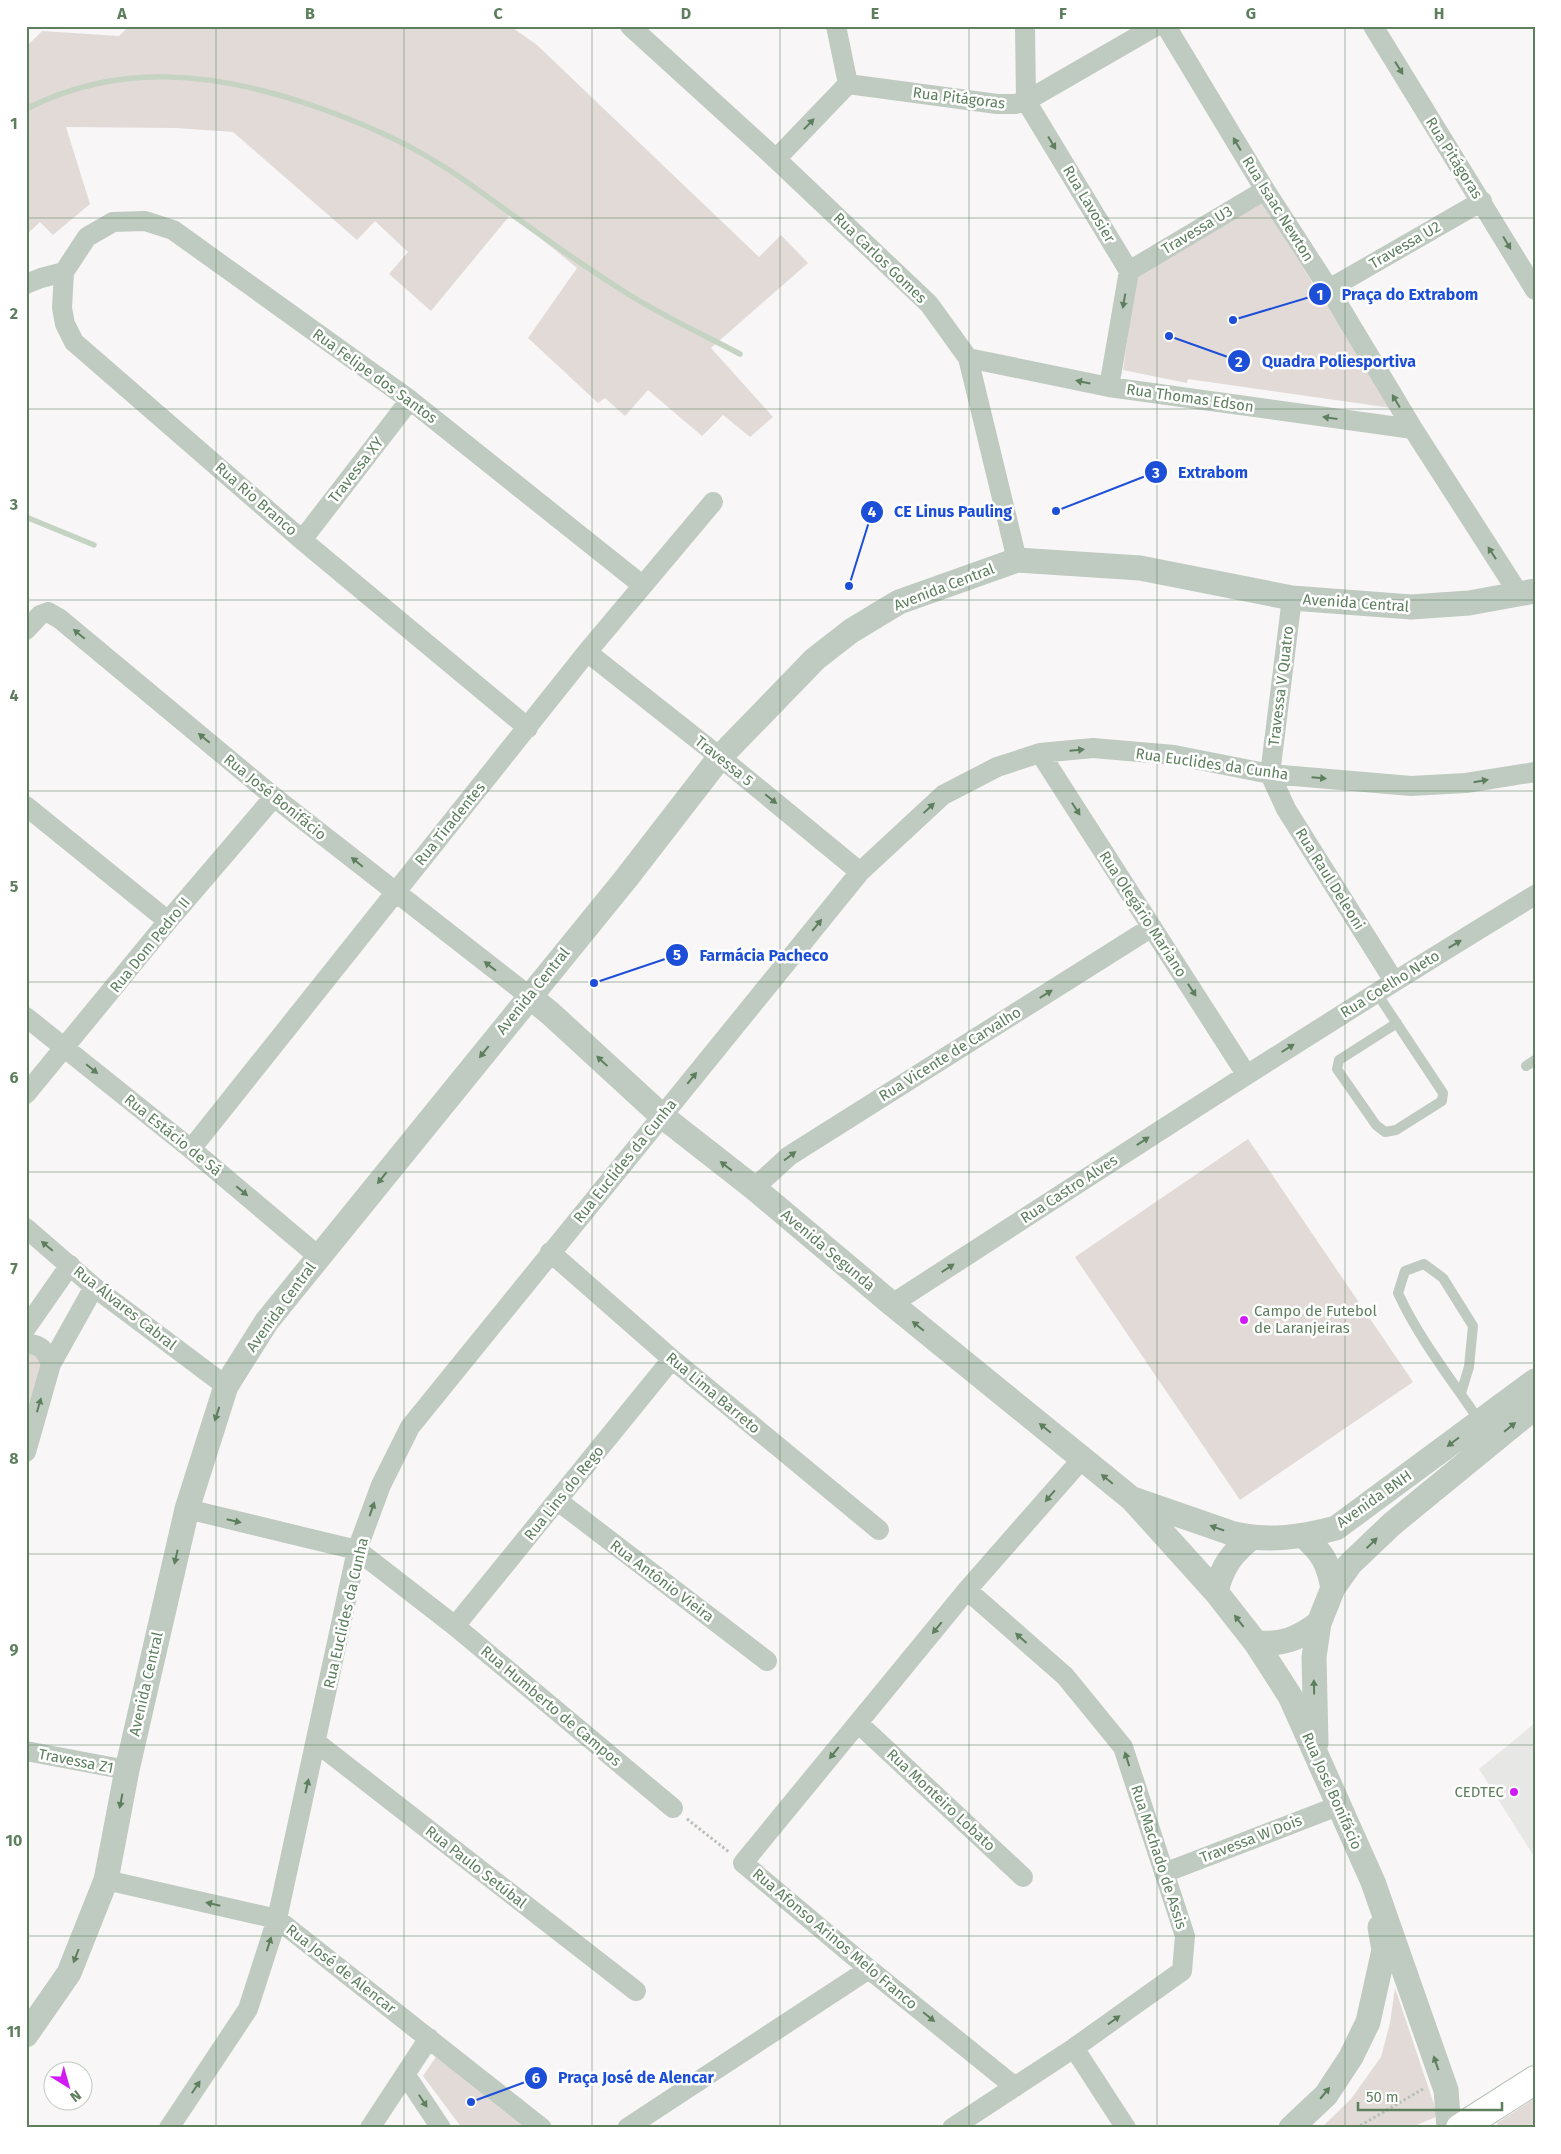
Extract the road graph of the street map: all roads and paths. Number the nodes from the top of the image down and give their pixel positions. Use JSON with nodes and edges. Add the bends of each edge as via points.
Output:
{"nodes":[{"id":1,"x":836,"y":26,"type":"edge"},
{"id":2,"x":1025,"y":26,"type":"edge"},
{"id":3,"x":1156,"y":26,"type":"edge"},
{"id":4,"x":1166,"y":26,"type":"edge"},
{"id":5,"x":1373,"y":26,"type":"edge"},
{"id":6,"x":635,"y":29,"type":"edge"},
{"id":7,"x":848,"y":84,"type":"junction"},
{"id":8,"x":1026,"y":101,"type":"junction"},
{"id":9,"x":776,"y":159,"type":"junction"},
{"id":10,"x":1264,"y":190,"type":"junction"},
{"id":11,"x":1482,"y":202,"type":"junction"},
{"id":12,"x":1129,"y":271,"type":"junction"},
{"id":13,"x":64,"y":272,"type":"junction"},
{"id":14,"x":26,"y":284,"type":"edge"},
{"id":15,"x":1328,"y":289,"type":"junction"},
{"id":16,"x":1535,"y":290,"type":"edge"},
{"id":17,"x":968,"y":358,"type":"junction"},
{"id":18,"x":1109,"y":387,"type":"junction"},
{"id":19,"x":410,"y":400,"type":"junction"},
{"id":20,"x":1413,"y":429,"type":"junction"},
{"id":21,"x":713,"y":502,"type":"dead end"},
{"id":22,"x":302,"y":540,"type":"junction"},
{"id":23,"x":1017,"y":560,"type":"junction"},
{"id":24,"x":642,"y":585,"type":"junction"},
{"id":25,"x":1527,"y":592,"type":"edge"},
{"id":26,"x":1292,"y":598,"type":"junction"},
{"id":27,"x":26,"y":630,"type":"edge"},
{"id":28,"x":587,"y":652,"type":"junction"},
{"id":29,"x":528,"y":728,"type":"junction"},
{"id":30,"x":1040,"y":753,"type":"junction"},
{"id":31,"x":720,"y":756,"type":"junction"},
{"id":32,"x":1535,"y":772,"type":"edge"},
{"id":33,"x":1270,"y":774,"type":"junction"},
{"id":34,"x":274,"y":797,"type":"junction"},
{"id":35,"x":26,"y":806,"type":"edge"},
{"id":36,"x":860,"y":872,"type":"junction"},
{"id":37,"x":395,"y":893,"type":"junction"},
{"id":38,"x":1535,"y":895,"type":"edge"},
{"id":39,"x":168,"y":921,"type":"junction"},
{"id":40,"x":1152,"y":927,"type":"junction"},
{"id":41,"x":1394,"y":981,"type":"junction"},
{"id":42,"x":1376,"y":992,"type":"junction"},
{"id":43,"x":529,"y":996,"type":"junction"},
{"id":44,"x":26,"y":1017,"type":"edge"},
{"id":45,"x":1397,"y":1023,"type":"junction"},
{"id":46,"x":65,"y":1048,"type":"junction"},
{"id":47,"x":1535,"y":1060,"type":"edge"},
{"id":48,"x":1526,"y":1066,"type":"dead end"},
{"id":49,"x":1246,"y":1074,"type":"junction"},
{"id":50,"x":26,"y":1094,"type":"edge"},
{"id":51,"x":662,"y":1116,"type":"junction"},
{"id":52,"x":191,"y":1149,"type":"junction"},
{"id":53,"x":754,"y":1188,"type":"junction"},
{"id":54,"x":26,"y":1228,"type":"edge"},
{"id":55,"x":550,"y":1252,"type":"junction"},
{"id":56,"x":318,"y":1256,"type":"junction"},
{"id":57,"x":70,"y":1265,"type":"junction"},
{"id":58,"x":94,"y":1287,"type":"junction"},
{"id":59,"x":892,"y":1304,"type":"junction"},
{"id":60,"x":26,"y":1328,"type":"edge"},
{"id":61,"x":26,"y":1344,"type":"edge"},
{"id":62,"x":672,"y":1359,"type":"junction"},
{"id":63,"x":51,"y":1364,"type":"junction"},
{"id":64,"x":1535,"y":1381,"type":"edge"},
{"id":65,"x":226,"y":1386,"type":"junction"},
{"id":66,"x":1461,"y":1394,"type":"junction"},
{"id":67,"x":1535,"y":1407,"type":"edge"},
{"id":68,"x":1480,"y":1422,"type":"junction"},
{"id":69,"x":26,"y":1452,"type":"edge"},
{"id":70,"x":1082,"y":1459,"type":"junction"},
{"id":71,"x":1132,"y":1499,"type":"junction"},
{"id":72,"x":558,"y":1501,"type":"junction"},
{"id":73,"x":187,"y":1509,"type":"junction"},
{"id":74,"x":879,"y":1530,"type":"dead end"},
{"id":75,"x":1304,"y":1536,"type":"junction"},
{"id":76,"x":1251,"y":1538,"type":"junction"},
{"id":77,"x":358,"y":1550,"type":"junction"},
{"id":78,"x":1332,"y":1588,"type":"junction"},
{"id":79,"x":967,"y":1590,"type":"junction"},
{"id":80,"x":1216,"y":1592,"type":"junction"},
{"id":81,"x":1319,"y":1623,"type":"junction"},
{"id":82,"x":455,"y":1626,"type":"junction"},
{"id":83,"x":1256,"y":1643,"type":"junction"},
{"id":84,"x":767,"y":1661,"type":"dead end"},
{"id":85,"x":858,"y":1724,"type":"junction"},
{"id":86,"x":317,"y":1743,"type":"junction"},
{"id":87,"x":26,"y":1751,"type":"edge"},
{"id":88,"x":1316,"y":1753,"type":"junction"},
{"id":89,"x":127,"y":1770,"type":"junction"},
{"id":90,"x":1338,"y":1806,"type":"junction"},
{"id":91,"x":673,"y":1808,"type":"joint"},
{"id":92,"x":743,"y":1864,"type":"junction"},
{"id":93,"x":1164,"y":1873,"type":"junction"},
{"id":94,"x":1023,"y":1877,"type":"dead end"},
{"id":95,"x":106,"y":1880,"type":"junction"},
{"id":96,"x":1373,"y":1882,"type":"junction"},
{"id":97,"x":277,"y":1919,"type":"junction"},
{"id":98,"x":869,"y":1969,"type":"junction"},
{"id":99,"x":636,"y":1991,"type":"dead end"},
{"id":100,"x":26,"y":2035,"type":"edge"},
{"id":101,"x":429,"y":2038,"type":"junction"},
{"id":102,"x":1074,"y":2048,"type":"junction"},
{"id":103,"x":405,"y":2074,"type":"junction"},
{"id":104,"x":1442,"y":2078,"type":"junction"},
{"id":105,"x":1535,"y":2080,"type":"edge"},
{"id":106,"x":1015,"y":2086,"type":"junction"},
{"id":107,"x":169,"y":2128,"type":"edge"},
{"id":108,"x":370,"y":2128,"type":"edge"},
{"id":109,"x":441,"y":2128,"type":"edge"},
{"id":110,"x":542,"y":2128,"type":"edge"},
{"id":111,"x":627,"y":2128,"type":"edge"},
{"id":112,"x":952,"y":2128,"type":"edge"},
{"id":113,"x":1126,"y":2128,"type":"edge"},
{"id":114,"x":1291,"y":2128,"type":"edge"},
{"id":115,"x":1356,"y":2128,"type":"edge"},
{"id":116,"x":1449,"y":2128,"type":"edge"},
{"id":117,"x":1460,"y":2128,"type":"edge"}],
"edges":[{"from":1,"to":7,"type":"street"},
{"from":2,"to":8,"type":"street"},
{"from":3,"to":8,"type":"street","name":"Rua Pitágoras"},
{"from":10,"to":4,"type":"street","name":"Rua Isaac Newton","one_way":true},
{"from":5,"to":11,"type":"street","name":"Rua Pitágoras","one_way":true},
{"from":6,"to":9,"type":"street","name":"Rua Carlos Gomes"},
{"from":7,"to":8,"type":"street","name":"Rua Pitágoras","via":[[997,104]]},
{"from":9,"to":7,"type":"street","one_way":true},
{"from":8,"to":12,"type":"street","name":"Rua Lavosier","one_way":true},
{"from":9,"to":17,"type":"street","name":"Rua Carlos Gomes","via":[[928,304]]},
{"from":10,"to":12,"type":"street","name":"Travessa U3"},
{"from":10,"to":15,"type":"street","name":"Rua Isaac Newton"},
{"from":11,"to":15,"type":"street","name":"Travessa U2"},
{"from":11,"to":16,"type":"street","name":"Rua Pitágoras","one_way":true},
{"from":12,"to":18,"type":"street","one_way":true},
{"from":13,"to":14,"type":"street"},
{"from":13,"to":19,"type":"street","name":"Rua Felipe dos Santos","via":[[87,237],[113,222],[145,221],[173,230]]},
{"from":13,"to":22,"type":"street","name":"Rua Rio Branco","via":[[62,308],[74,342]]},
{"from":20,"to":15,"type":"street","name":"Rua Isaac Newton","one_way":true},
{"from":18,"to":17,"type":"street","name":"Rua Thomas Edson","one_way":true},
{"from":17,"to":23,"type":"street","name":"Rua Carlos Gomes"},
{"from":20,"to":18,"type":"street","name":"Rua Thomas Edson","one_way":true},
{"from":19,"to":22,"type":"street","name":"Travessa XY"},
{"from":19,"to":24,"type":"street","name":"Rua Felipe dos Santos"},
{"from":25,"to":20,"type":"street","name":"Rua Isaac Newton","one_way":true},
{"from":21,"to":24,"type":"street","name":"Rua Tiradentes"},
{"from":22,"to":29,"type":"street","name":"Rua Rio Branco"},
{"from":23,"to":26,"type":"street","name":"Avenida Central","via":[[1140,568]]},
{"from":23,"to":31,"type":"street","name":"Avenida Central","via":[[899,602],[852,631],[815,659]]},
{"from":24,"to":28,"type":"street","name":"Rua Tiradentes"},
{"from":25,"to":26,"type":"street","name":"Avenida Central","via":[[1469,603],[1411,608]]},
{"from":26,"to":33,"type":"street","name":"Travessa V Quatro"},
{"from":34,"to":27,"type":"street","name":"Rua José Bonifácio","one_way":true,"via":[[60,619],[48,612],[40,615]]},
{"from":28,"to":29,"type":"street","name":"Rua Tiradentes"},
{"from":28,"to":31,"type":"street","name":"Travessa 5"},
{"from":29,"to":37,"type":"street","name":"Rua Tiradentes"},
{"from":30,"to":33,"type":"street","name":"Rua Euclides da Cunha","one_way":true,"via":[[1093,748],[1174,755]]},
{"from":36,"to":30,"type":"street","name":"Rua Euclides da Cunha","one_way":true,"via":[[943,795],[997,767]]},
{"from":30,"to":40,"type":"street","name":"Rua Olegário Mariano","one_way":true},
{"from":31,"to":36,"type":"street","name":"Travessa 5","one_way":true},
{"from":31,"to":43,"type":"street","name":"Avenida Central","via":[[628,876]]},
{"from":33,"to":32,"type":"street","name":"Rua Euclides da Cunha","one_way":true,"via":[[1411,786],[1466,784]]},
{"from":33,"to":41,"type":"street","name":"Rua Raul Deleoni","via":[[1286,808]]},
{"from":37,"to":34,"type":"street","name":"Rua José Bonifácio","one_way":true},
{"from":34,"to":39,"type":"street","name":"Rua Dom Pedro II"},
{"from":35,"to":39,"type":"street"},
{"from":51,"to":36,"type":"street","name":"Rua Euclides da Cunha","one_way":true},
{"from":43,"to":37,"type":"street","name":"Rua José Bonifácio","one_way":true},
{"from":37,"to":52,"type":"street","name":"Rua Tiradentes"},
{"from":41,"to":38,"type":"street","name":"Rua Coelho Neto","one_way":true},
{"from":39,"to":46,"type":"street","name":"Rua Dom Pedro II"},
{"from":40,"to":49,"type":"street","name":"Rua Olegário Mariano","one_way":true},
{"from":53,"to":40,"type":"street","name":"Rua Vicente de Carvalho","one_way":true,"via":[[789,1156]]},
{"from":41,"to":42,"type":"street","name":"Rua Coelho Neto"},
{"from":42,"to":45,"type":"lane"},
{"from":49,"to":42,"type":"street","name":"Rua Coelho Neto","one_way":true},
{"from":51,"to":43,"type":"street","name":"Avenida Segunda","one_way":true},
{"from":43,"to":56,"type":"street","name":"Avenida Central","one_way":true},
{"from":44,"to":46,"type":"street","name":"Rua Estácio de Sá"},
{"from":45,"to":45,"type":"lane","via":[[1443,1093],[1442,1100],[1396,1130],[1385,1132],[1376,1125],[1337,1069],[1339,1060]]},
{"from":46,"to":50,"type":"street","name":"Rua Dom Pedro II"},
{"from":46,"to":52,"type":"street","name":"Rua Estácio de Sá","one_way":true},
{"from":47,"to":48,"type":"lane"},
{"from":59,"to":49,"type":"street","name":"Rua Castro Alves","one_way":true},
{"from":53,"to":51,"type":"street","name":"Avenida Segunda","one_way":true},
{"from":51,"to":55,"type":"street","name":"Rua Euclides da Cunha"},
{"from":52,"to":56,"type":"street","name":"Rua Estácio de Sá","one_way":true},
{"from":53,"to":59,"type":"street","name":"Avenida Segunda"},
{"from":57,"to":54,"type":"street","name":"Rua Álvares Cabral","one_way":true},
{"from":55,"to":62,"type":"street","name":"Rua Lima Barreto"},
{"from":77,"to":55,"type":"street","name":"Rua Euclides da Cunha","one_way":true,"via":[[381,1485],[410,1427]]},
{"from":56,"to":65,"type":"street","name":"Avenida Central","via":[[267,1321]]},
{"from":57,"to":58,"type":"street","name":"Rua Álvares Cabral"},
{"from":57,"to":60,"type":"street"},
{"from":58,"to":63,"type":"street"},
{"from":58,"to":65,"type":"street","name":"Rua Álvares Cabral"},
{"from":70,"to":59,"type":"street","name":"Avenida Segunda","one_way":true},
{"from":61,"to":63,"type":"street","via":[[44,1350]]},
{"from":62,"to":72,"type":"street","name":"Rua Lins do Rego"},
{"from":62,"to":74,"type":"street","name":"Rua Lima Barreto"},
{"from":69,"to":63,"type":"street","one_way":true},
{"from":64,"to":68,"type":"street","name":"Avenida BNH"},
{"from":65,"to":73,"type":"street","name":"Avenida Central","one_way":true},
{"from":66,"to":66,"type":"lane","via":[[1410,1318],[1398,1293],[1405,1271],[1424,1264],[1443,1278],[1473,1326],[1469,1367]]},
{"from":66,"to":68,"type":"lane"},
{"from":78,"to":67,"type":"street","name":"Avenida BNH","one_way":true,"via":[[1350,1564],[1392,1524]]},
{"from":68,"to":75,"type":"street","name":"Avenida BNH","one_way":true,"via":[[1336,1528]]},
{"from":71,"to":70,"type":"street","name":"Avenida Segunda","one_way":true},
{"from":70,"to":79,"type":"street","name":"Rua Afonso Arinos Melo Franco","one_way":true},
{"from":76,"to":71,"type":"street","name":"Avenida BNH","one_way":true},
{"from":71,"to":80,"type":"street","name":"Rua José Bonifácio"},
{"from":72,"to":82,"type":"street","name":"Rua Lins do Rego"},
{"from":72,"to":84,"type":"street","name":"Rua Antônio Vieira"},
{"from":73,"to":77,"type":"street","one_way":true},
{"from":73,"to":89,"type":"street","name":"Avenida Central","one_way":true},
{"from":75,"to":76,"type":"street","name":"Avenida BNH"},
{"from":75,"to":78,"type":"street","via":[[1323,1555],[1329,1567]]},
{"from":76,"to":80,"type":"street","via":[[1235,1550],[1224,1566]]},
{"from":77,"to":82,"type":"street","name":"Rua Humberto de Campos"},
{"from":77,"to":86,"type":"street","name":"Rua Euclides da Cunha"},
{"from":78,"to":81,"type":"street","name":"Avenida BNH"},
{"from":79,"to":85,"type":"street","name":"Rua Afonso Arinos Melo Franco","one_way":true},
{"from":93,"to":79,"type":"street","name":"Rua Machado de Assis","one_way":true,"via":[[1123,1748],[1065,1676]]},
{"from":83,"to":80,"type":"street","name":"Rua José Bonifácio","one_way":true},
{"from":81,"to":83,"type":"street","via":[[1290,1640],[1275,1644]]},
{"from":88,"to":81,"type":"street","name":"Avenida BNH","one_way":true,"via":[[1314,1657]]},
{"from":82,"to":91,"type":"street","name":"Rua Humberto de Campos"},
{"from":83,"to":88,"type":"street","name":"Rua José Bonifácio","via":[[1290,1696]]},
{"from":85,"to":92,"type":"street","name":"Rua Afonso Arinos Melo Franco","one_way":true},
{"from":85,"to":94,"type":"street","name":"Rua Monteiro Lobato"},
{"from":97,"to":86,"type":"street","name":"Rua Euclides da Cunha","one_way":true},
{"from":86,"to":99,"type":"street","name":"Rua Paulo Setúbal"},
{"from":87,"to":89,"type":"street","name":"Travessa Z1"},
{"from":88,"to":90,"type":"street","name":"Rua José Bonifácio"},
{"from":89,"to":95,"type":"street","name":"Avenida Central","one_way":true},
{"from":90,"to":93,"type":"street","name":"Travessa W Dois"},
{"from":90,"to":96,"type":"street","name":"Rua José Bonifácio"},
{"from":91,"to":92,"type":"path"},
{"from":92,"to":98,"type":"street","name":"Rua Afonso Arinos Melo Franco"},
{"from":102,"to":93,"type":"street","name":"Rua Machado de Assis","one_way":true,"via":[[1182,1971],[1185,1936]]},
{"from":97,"to":95,"type":"street","name":"Rua José de Alencar","one_way":true},
{"from":95,"to":100,"type":"street","name":"Avenida Central","one_way":true,"via":[[70,1973]]},
{"from":104,"to":96,"type":"street","name":"Rua José Bonifácio","one_way":true},
{"from":114,"to":96,"type":"street","one_way":true,"via":[[1326,2094],[1351,2057],[1368,2022],[1384,1950]]},
{"from":97,"to":101,"type":"street","name":"Rua José de Alencar"},
{"from":107,"to":97,"type":"street","name":"Rua Euclides da Cunha","one_way":true,"via":[[248,2009]]},
{"from":98,"to":106,"type":"street","name":"Rua Afonso Arinos Melo Franco","one_way":true},
{"from":98,"to":111,"type":"street"},
{"from":101,"to":103,"type":"street"},
{"from":101,"to":110,"type":"street","name":"Rua José de Alencar"},
{"from":102,"to":106,"type":"street","name":"Rua Machado de Assis"},
{"from":102,"to":113,"type":"street"},
{"from":103,"to":108,"type":"street"},
{"from":103,"to":109,"type":"street","one_way":true},
{"from":104,"to":115,"type":"path"},
{"from":104,"to":116,"type":"street","name":"Rua José Bonifácio"},
{"from":105,"to":117,"type":"main road"},
{"from":106,"to":112,"type":"street","name":"Rua Machado de Assis"}]}
